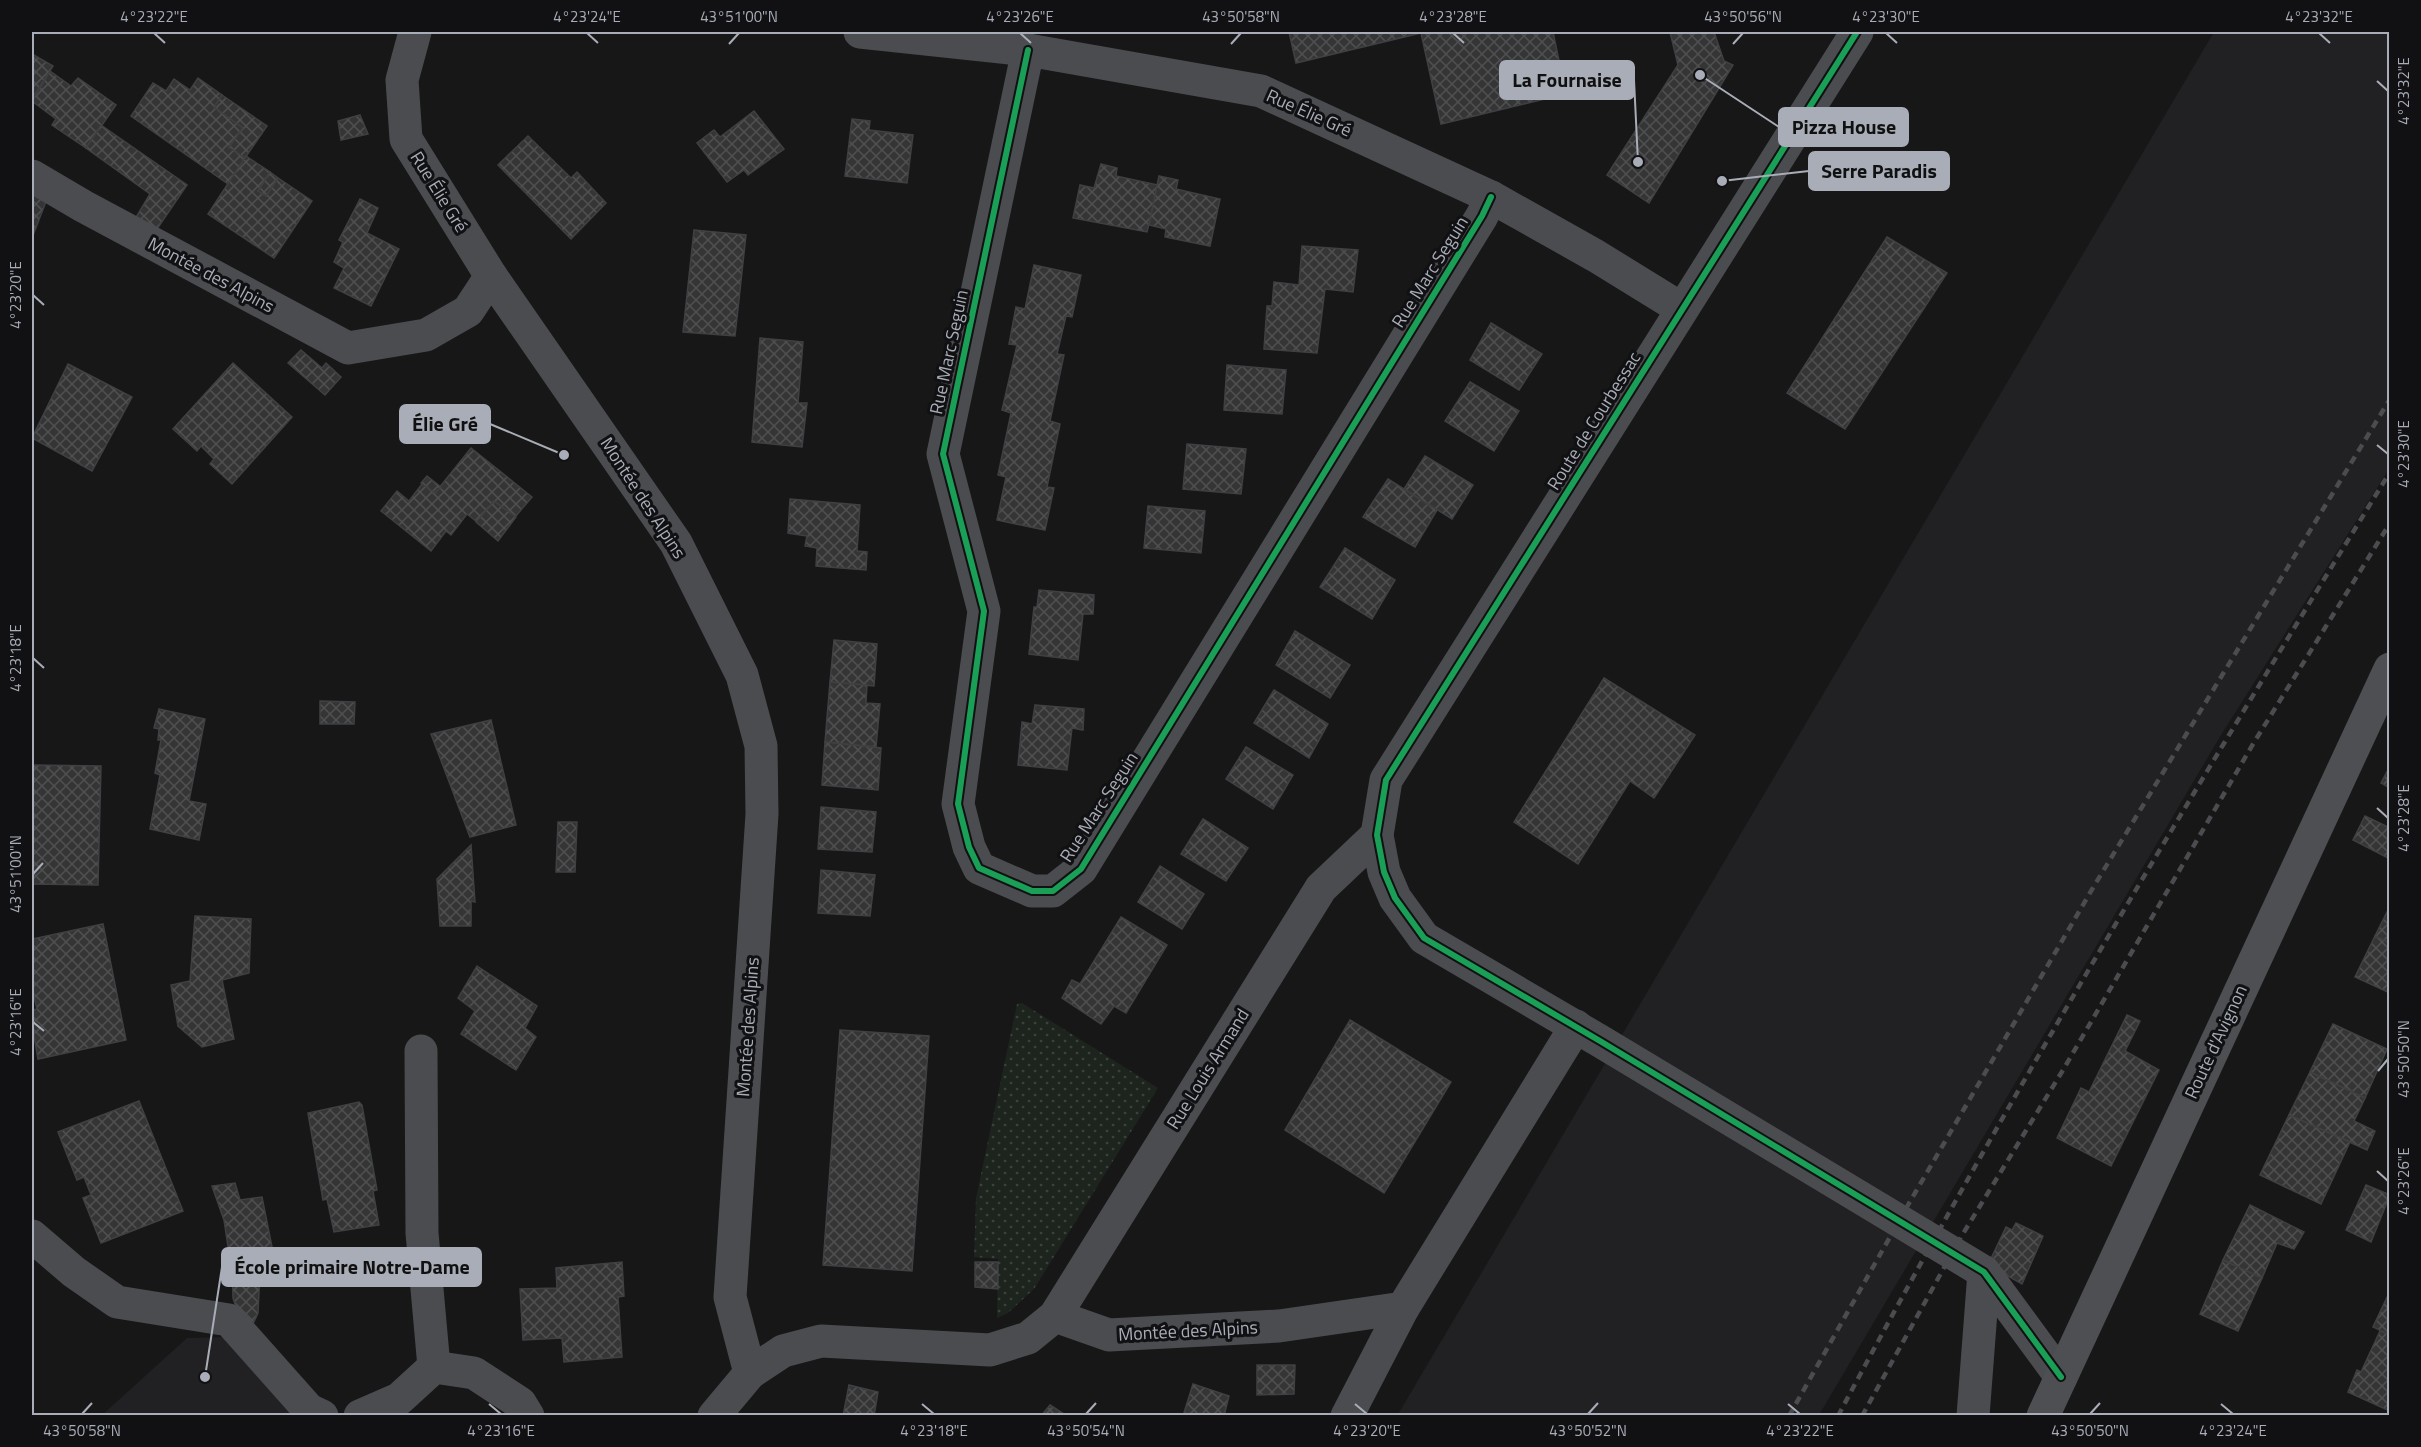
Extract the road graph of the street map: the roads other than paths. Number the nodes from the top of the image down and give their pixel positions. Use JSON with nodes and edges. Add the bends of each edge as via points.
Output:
{"nodes":[{"id":1,"x":415,"y":32,"type":"edge"},
{"id":2,"x":860,"y":32,"type":"edge"},
{"id":3,"x":1857,"y":32,"type":"edge"},
{"id":4,"x":1028,"y":50,"type":"junction"},
{"id":5,"x":32,"y":176,"type":"edge"},
{"id":6,"x":1491,"y":197,"type":"junction"},
{"id":7,"x":491,"y":276,"type":"junction"},
{"id":8,"x":1682,"y":309,"type":"junction"},
{"id":9,"x":2390,"y":669,"type":"edge"},
{"id":10,"x":1377,"y":835,"type":"junction"},
{"id":11,"x":1576,"y":1026,"type":"junction"},
{"id":12,"x":421,"y":1051,"type":"dead end"},
{"id":13,"x":32,"y":1236,"type":"edge"},
{"id":14,"x":1984,"y":1272,"type":"junction"},
{"id":15,"x":1403,"y":1308,"type":"junction"},
{"id":16,"x":1055,"y":1316,"type":"junction"},
{"id":17,"x":434,"y":1367,"type":"junction"},
{"id":18,"x":750,"y":1373,"type":"junction"},
{"id":19,"x":2061,"y":1377,"type":"junction"},
{"id":20,"x":1974,"y":1413,"type":"edge"},
{"id":21,"x":322,"y":1416,"type":"edge"},
{"id":22,"x":360,"y":1416,"type":"edge"},
{"id":23,"x":528,"y":1416,"type":"edge"},
{"id":24,"x":714,"y":1416,"type":"edge"},
{"id":25,"x":1347,"y":1416,"type":"edge"},
{"id":26,"x":2043,"y":1416,"type":"edge"}],
"edges":[{"from":1,"to":7,"type":"street","name":"Rue Élie Gré","via":[[402,80],[406,139]]},
{"from":2,"to":4,"type":"street","name":"Rue Élie Gré"},
{"from":3,"to":8,"type":"street","name":"Route de Courbessac"},
{"from":4,"to":6,"type":"street","name":"Rue Élie Gré","via":[[1262,91]]},
{"from":4,"to":6,"type":"street","name":"Rue Marc Seguin","via":[[943,454],[984,611],[958,804],[979,868],[1032,891],[1053,891],[1081,869]]},
{"from":5,"to":7,"type":"street","name":"Montée des Alpins","via":[[348,348],[426,334],[468,311]]},
{"from":6,"to":8,"type":"street","name":"Rue Élie Gré"},
{"from":7,"to":18,"type":"street","name":"Montée des Alpins","via":[[676,543],[742,675],[761,746],[762,814],[730,1298]]},
{"from":8,"to":10,"type":"street","name":"Route de Courbessac","via":[[1386,780]]},
{"from":9,"to":19,"type":"main road","name":"Route d'Avignon"},
{"from":10,"to":11,"type":"street","via":[[1384,872],[1395,898],[1424,938]]},
{"from":10,"to":16,"type":"street","name":"Rue Louis Armand","via":[[1321,888]]},
{"from":11,"to":14,"type":"street"},
{"from":11,"to":15,"type":"street"},
{"from":12,"to":17,"type":"street","via":[[422,1233]]},
{"from":13,"to":21,"type":"street","via":[[117,1302],[229,1320],[309,1410]]},
{"from":14,"to":19,"type":"street"},
{"from":14,"to":20,"type":"street"},
{"from":15,"to":16,"type":"street","name":"Montée des Alpins","via":[[1279,1326],[1109,1335]]},
{"from":15,"to":25,"type":"street"},
{"from":16,"to":18,"type":"street","via":[[1028,1338],[990,1350],[821,1341],[783,1351]]},
{"from":17,"to":22,"type":"street","via":[[399,1400]]},
{"from":17,"to":23,"type":"street","via":[[474,1373],[520,1403]]},
{"from":18,"to":24,"type":"street"},
{"from":19,"to":26,"type":"main road","name":"Route d'Avignon"}]}
